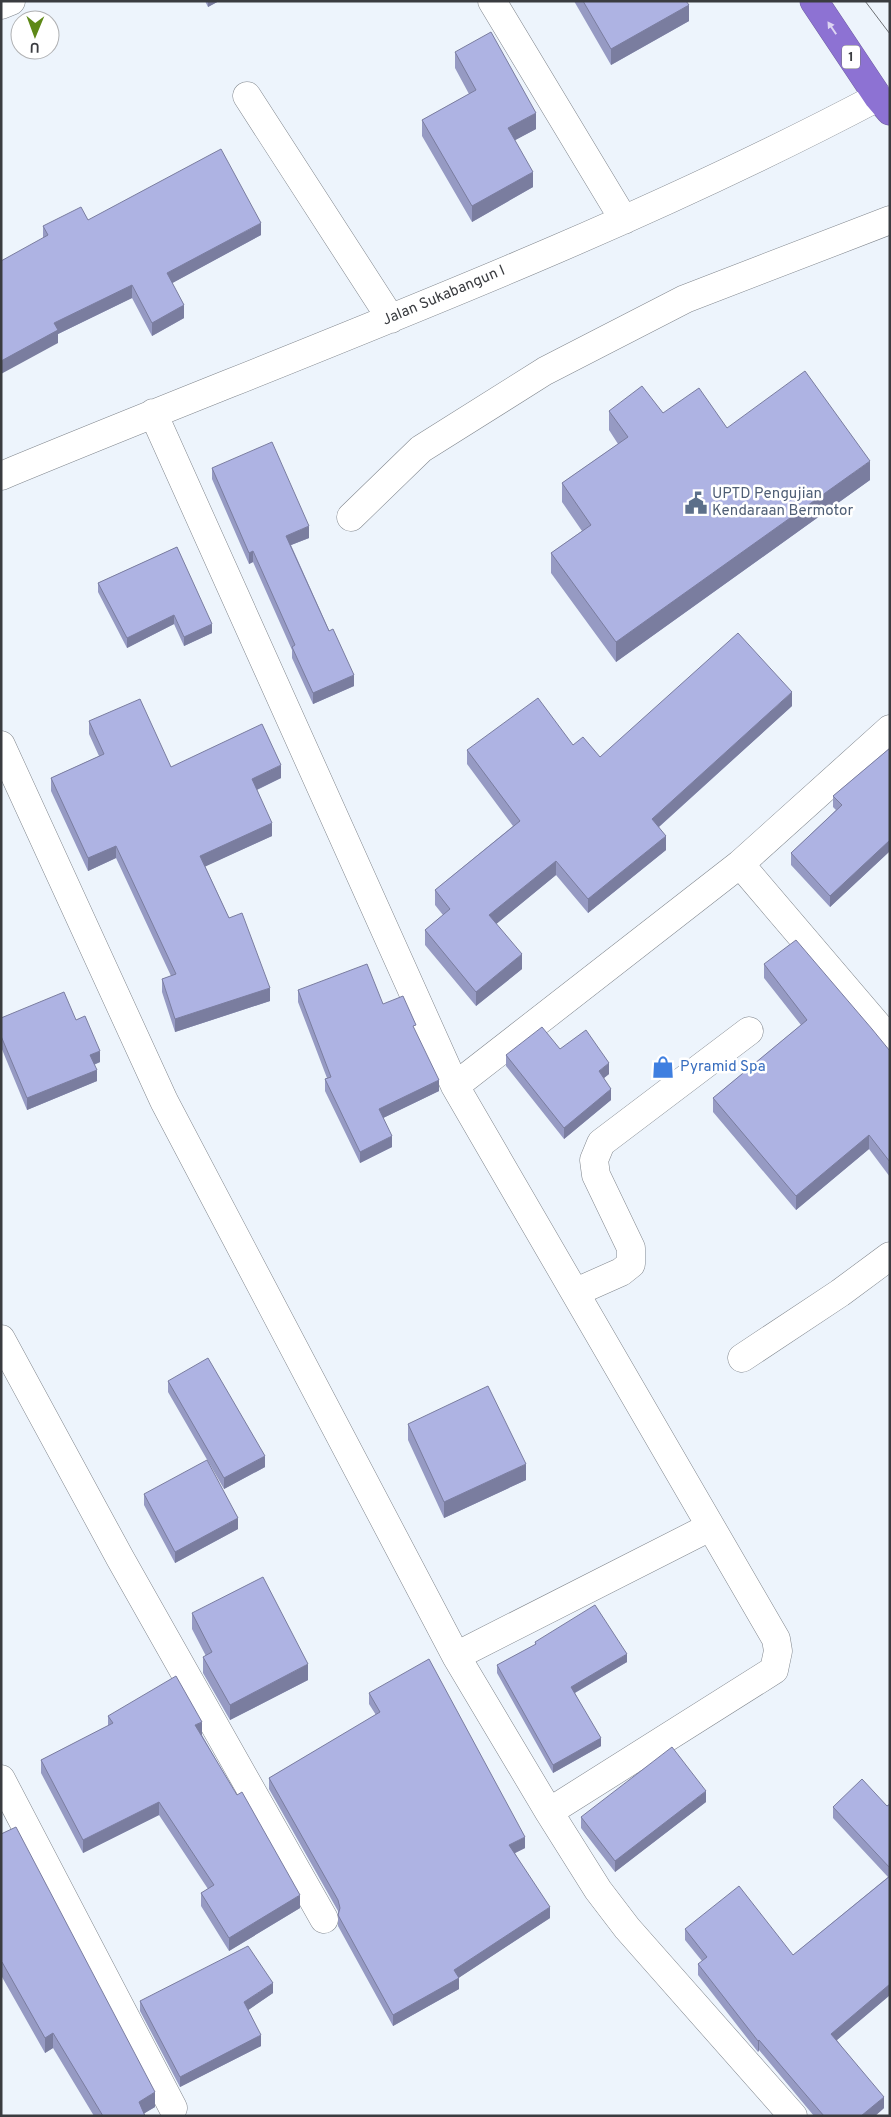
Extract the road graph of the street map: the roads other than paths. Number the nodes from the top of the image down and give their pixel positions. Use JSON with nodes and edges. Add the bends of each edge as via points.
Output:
{"nodes":[{"id":1,"x":10,"y":1,"type":"edge"},
{"id":2,"x":492,"y":1,"type":"edge"},
{"id":3,"x":814,"y":1,"type":"edge"},
{"id":4,"x":1,"y":5,"type":"edge"},
{"id":5,"x":247,"y":96,"type":"dead end"},
{"id":6,"x":884,"y":104,"type":"edge"},
{"id":7,"x":624,"y":220,"type":"junction"},
{"id":8,"x":890,"y":220,"type":"edge"},
{"id":9,"x":391,"y":319,"type":"junction"},
{"id":10,"x":153,"y":413,"type":"junction"},
{"id":11,"x":1,"y":476,"type":"edge"},
{"id":12,"x":351,"y":517,"type":"dead end"},
{"id":13,"x":890,"y":729,"type":"edge"},
{"id":14,"x":1,"y":745,"type":"edge"},
{"id":15,"x":740,"y":864,"type":"junction"},
{"id":16,"x":749,"y":1031,"type":"dead end"},
{"id":17,"x":890,"y":1040,"type":"edge"},
{"id":18,"x":456,"y":1086,"type":"junction"},
{"id":19,"x":890,"y":1256,"type":"edge"},
{"id":20,"x":576,"y":1292,"type":"junction"},
{"id":21,"x":1,"y":1339,"type":"edge"},
{"id":22,"x":742,"y":1358,"type":"dead end"},
{"id":23,"x":710,"y":1527,"type":"junction"},
{"id":24,"x":456,"y":1656,"type":"junction"},
{"id":25,"x":1,"y":1780,"type":"edge"},
{"id":26,"x":549,"y":1812,"type":"junction"},
{"id":27,"x":324,"y":1918,"type":"dead end"},
{"id":28,"x":173,"y":2108,"type":"dead end"},
{"id":29,"x":793,"y":2116,"type":"edge"}],
"edges":[{"from":1,"to":4,"type":"street"},
{"from":2,"to":7,"type":"street"},
{"from":6,"to":3,"type":"highway","number":"1","one_way":true},
{"from":5,"to":9,"type":"street"},
{"from":6,"to":7,"type":"street","name":"Jalan Sukabangun I"},
{"from":7,"to":9,"type":"street","name":"Jalan Sukabangun I"},
{"from":8,"to":12,"type":"street","via":[[685,298],[545,371],[421,449]]},
{"from":9,"to":10,"type":"street","name":"Jalan Sukabangun I"},
{"from":10,"to":11,"type":"street","name":"Jalan Sukabangun I"},
{"from":10,"to":18,"type":"street"},
{"from":13,"to":15,"type":"street"},
{"from":14,"to":24,"type":"street","via":[[164,1101]]},
{"from":15,"to":17,"type":"street"},
{"from":15,"to":18,"type":"street"},
{"from":16,"to":20,"type":"street","via":[[601,1143],[594,1160],[596,1175],[631,1248],[631,1264],[621,1272]]},
{"from":18,"to":20,"type":"street"},
{"from":19,"to":22,"type":"street"},
{"from":20,"to":23,"type":"street"},
{"from":21,"to":27,"type":"street","via":[[125,1567]]},
{"from":23,"to":24,"type":"street"},
{"from":23,"to":26,"type":"street","via":[[776,1639],[778,1651],[774,1670]]},
{"from":24,"to":26,"type":"street"},
{"from":25,"to":28,"type":"street"},
{"from":26,"to":29,"type":"street","via":[[598,1890],[627,1928]]}]}
